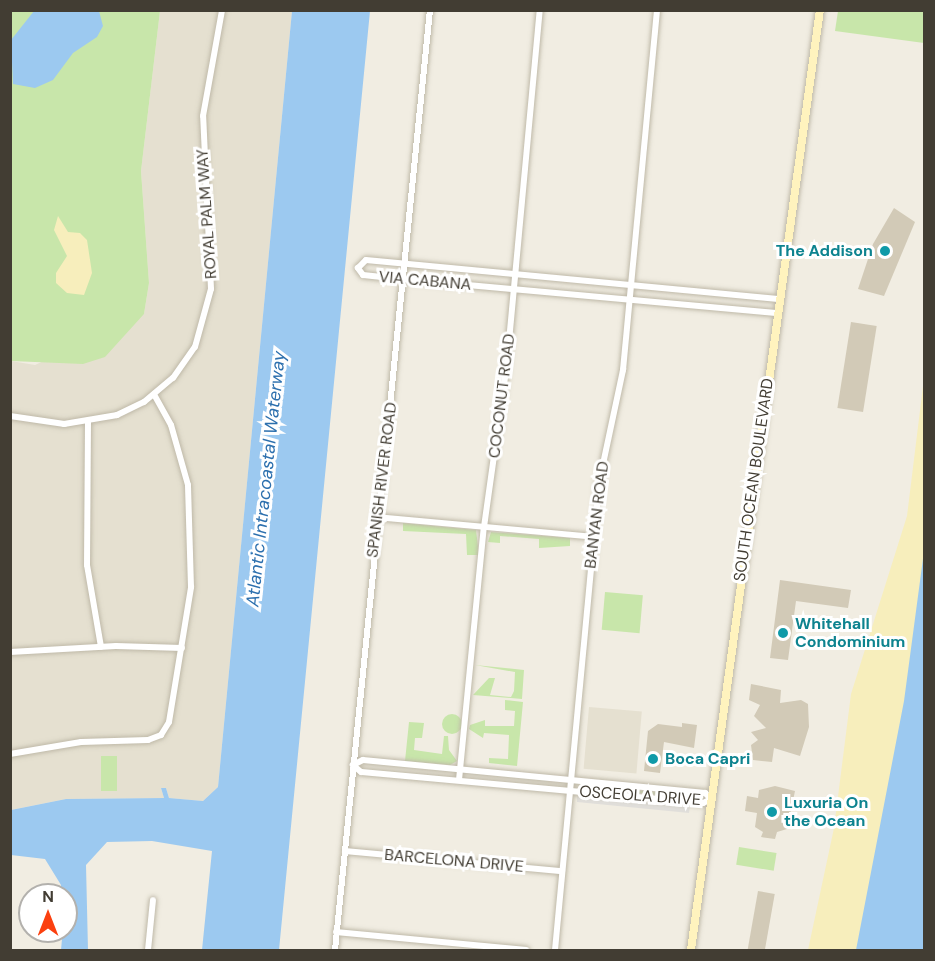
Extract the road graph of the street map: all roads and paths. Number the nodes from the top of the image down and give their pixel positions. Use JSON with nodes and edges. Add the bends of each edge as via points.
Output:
{"nodes":[{"id":1,"x":222,"y":10,"type":"edge"},
{"id":2,"x":430,"y":10,"type":"edge"},
{"id":3,"x":540,"y":10,"type":"edge"},
{"id":4,"x":657,"y":10,"type":"edge"},
{"id":5,"x":820,"y":10,"type":"edge"},
{"id":6,"x":408,"y":264,"type":"junction"},
{"id":7,"x":516,"y":274,"type":"junction"},
{"id":8,"x":406,"y":279,"type":"junction"},
{"id":9,"x":631,"y":284,"type":"junction"},
{"id":10,"x":514,"y":289,"type":"junction"},
{"id":11,"x":778,"y":299,"type":"junction"},
{"id":12,"x":630,"y":300,"type":"junction"},
{"id":13,"x":776,"y":313,"type":"junction"},
{"id":14,"x":154,"y":394,"type":"junction"},
{"id":15,"x":10,"y":416,"type":"edge"},
{"id":16,"x":88,"y":422,"type":"junction"},
{"id":17,"x":376,"y":517,"type":"junction"},
{"id":18,"x":484,"y":527,"type":"junction"},
{"id":19,"x":594,"y":537,"type":"junction"},
{"id":20,"x":101,"y":646,"type":"junction"},
{"id":21,"x":182,"y":648,"type":"junction"},
{"id":22,"x":10,"y":652,"type":"edge"},
{"id":23,"x":10,"y":754,"type":"edge"},
{"id":24,"x":353,"y":765,"type":"junction"},
{"id":25,"x":460,"y":770,"type":"junction"},
{"id":26,"x":459,"y":780,"type":"junction"},
{"id":27,"x":571,"y":780,"type":"junction"},
{"id":28,"x":570,"y":791,"type":"junction"},
{"id":29,"x":711,"y":800,"type":"junction"},
{"id":30,"x":345,"y":851,"type":"junction"},
{"id":31,"x":562,"y":871,"type":"junction"},
{"id":32,"x":153,"y":900,"type":"dead end"},
{"id":33,"x":336,"y":932,"type":"junction"},
{"id":34,"x":148,"y":951,"type":"edge"},
{"id":35,"x":334,"y":951,"type":"edge"},
{"id":36,"x":526,"y":951,"type":"edge"},
{"id":37,"x":555,"y":951,"type":"edge"},
{"id":38,"x":692,"y":951,"type":"edge"}],
"edges":[{"from":1,"to":14,"type":"street","name":"ROYAL PALM WAY","via":[[203,116],[210,304],[187,360]]},
{"from":2,"to":6,"type":"street","name":"SPANISH RIVER ROAD"},
{"from":3,"to":7,"type":"street","name":"COCONUT ROAD"},
{"from":4,"to":9,"type":"street","name":"BANYAN ROAD"},
{"from":5,"to":11,"type":"main road","name":"SOUTH OCEAN BOULEVARD"},
{"from":6,"to":7,"type":"street","name":"VIA CABANA"},
{"from":6,"to":8,"type":"street","name":"SPANISH RIVER ROAD"},
{"from":6,"to":8,"type":"street","name":"VIA CABANA","via":[[366,260],[358,268],[363,275]]},
{"from":7,"to":9,"type":"street","name":"VIA CABANA"},
{"from":7,"to":10,"type":"street","name":"COCONUT ROAD"},
{"from":8,"to":10,"type":"street","name":"VIA CABANA"},
{"from":8,"to":17,"type":"street","name":"SPANISH RIVER ROAD"},
{"from":9,"to":11,"type":"street","name":"VIA CABANA"},
{"from":9,"to":12,"type":"street","name":"BANYAN ROAD"},
{"from":10,"to":12,"type":"street","name":"VIA CABANA"},
{"from":10,"to":18,"type":"street","name":"COCONUT ROAD"},
{"from":11,"to":13,"type":"main road","name":"SOUTH OCEAN BOULEVARD"},
{"from":12,"to":13,"type":"street","name":"VIA CABANA"},
{"from":12,"to":19,"type":"street","name":"BANYAN ROAD","via":[[620,395],[599,483]]},
{"from":13,"to":29,"type":"main road","name":"SOUTH OCEAN BOULEVARD"},
{"from":14,"to":16,"type":"street","name":"ROYAL PALM WAY","via":[[131,409]]},
{"from":14,"to":21,"type":"street","via":[[171,425],[187,477],[191,587]]},
{"from":15,"to":16,"type":"street","name":"ROYAL PALM WAY","via":[[49,423]]},
{"from":16,"to":20,"type":"street","via":[[87,565]]},
{"from":17,"to":18,"type":"street"},
{"from":17,"to":24,"type":"street","name":"SPANISH RIVER ROAD"},
{"from":18,"to":19,"type":"street"},
{"from":18,"to":25,"type":"street","name":"COCONUT ROAD"},
{"from":19,"to":27,"type":"street","name":"BANYAN ROAD"},
{"from":20,"to":21,"type":"street"},
{"from":20,"to":22,"type":"street"},
{"from":21,"to":23,"type":"street","via":[[169,722],[159,736]]},
{"from":24,"to":25,"type":"street","name":"OSCEOLA DRIVE","via":[[363,760]]},
{"from":24,"to":26,"type":"street","name":"OSCEOLA DRIVE","via":[[361,772]]},
{"from":24,"to":30,"type":"street","name":"SPANISH RIVER ROAD"},
{"from":25,"to":26,"type":"street","name":"COCONUT ROAD"},
{"from":25,"to":27,"type":"street","name":"OSCEOLA DRIVE"},
{"from":26,"to":28,"type":"street","name":"OSCEOLA DRIVE"},
{"from":27,"to":28,"type":"street","name":"BANYAN ROAD"},
{"from":27,"to":29,"type":"street","name":"OSCEOLA DRIVE","via":[[705,793]]},
{"from":28,"to":29,"type":"street","name":"OSCEOLA DRIVE","via":[[703,803]]},
{"from":28,"to":31,"type":"street","name":"BANYAN ROAD"},
{"from":29,"to":38,"type":"main road","name":"SOUTH OCEAN BOULEVARD"},
{"from":30,"to":31,"type":"street","name":"BARCELONA DRIVE"},
{"from":30,"to":33,"type":"street","name":"SPANISH RIVER ROAD"},
{"from":31,"to":37,"type":"street","name":"BANYAN ROAD"},
{"from":32,"to":34,"type":"street"},
{"from":33,"to":35,"type":"street","name":"SPANISH RIVER ROAD"},
{"from":33,"to":36,"type":"street"}]}
